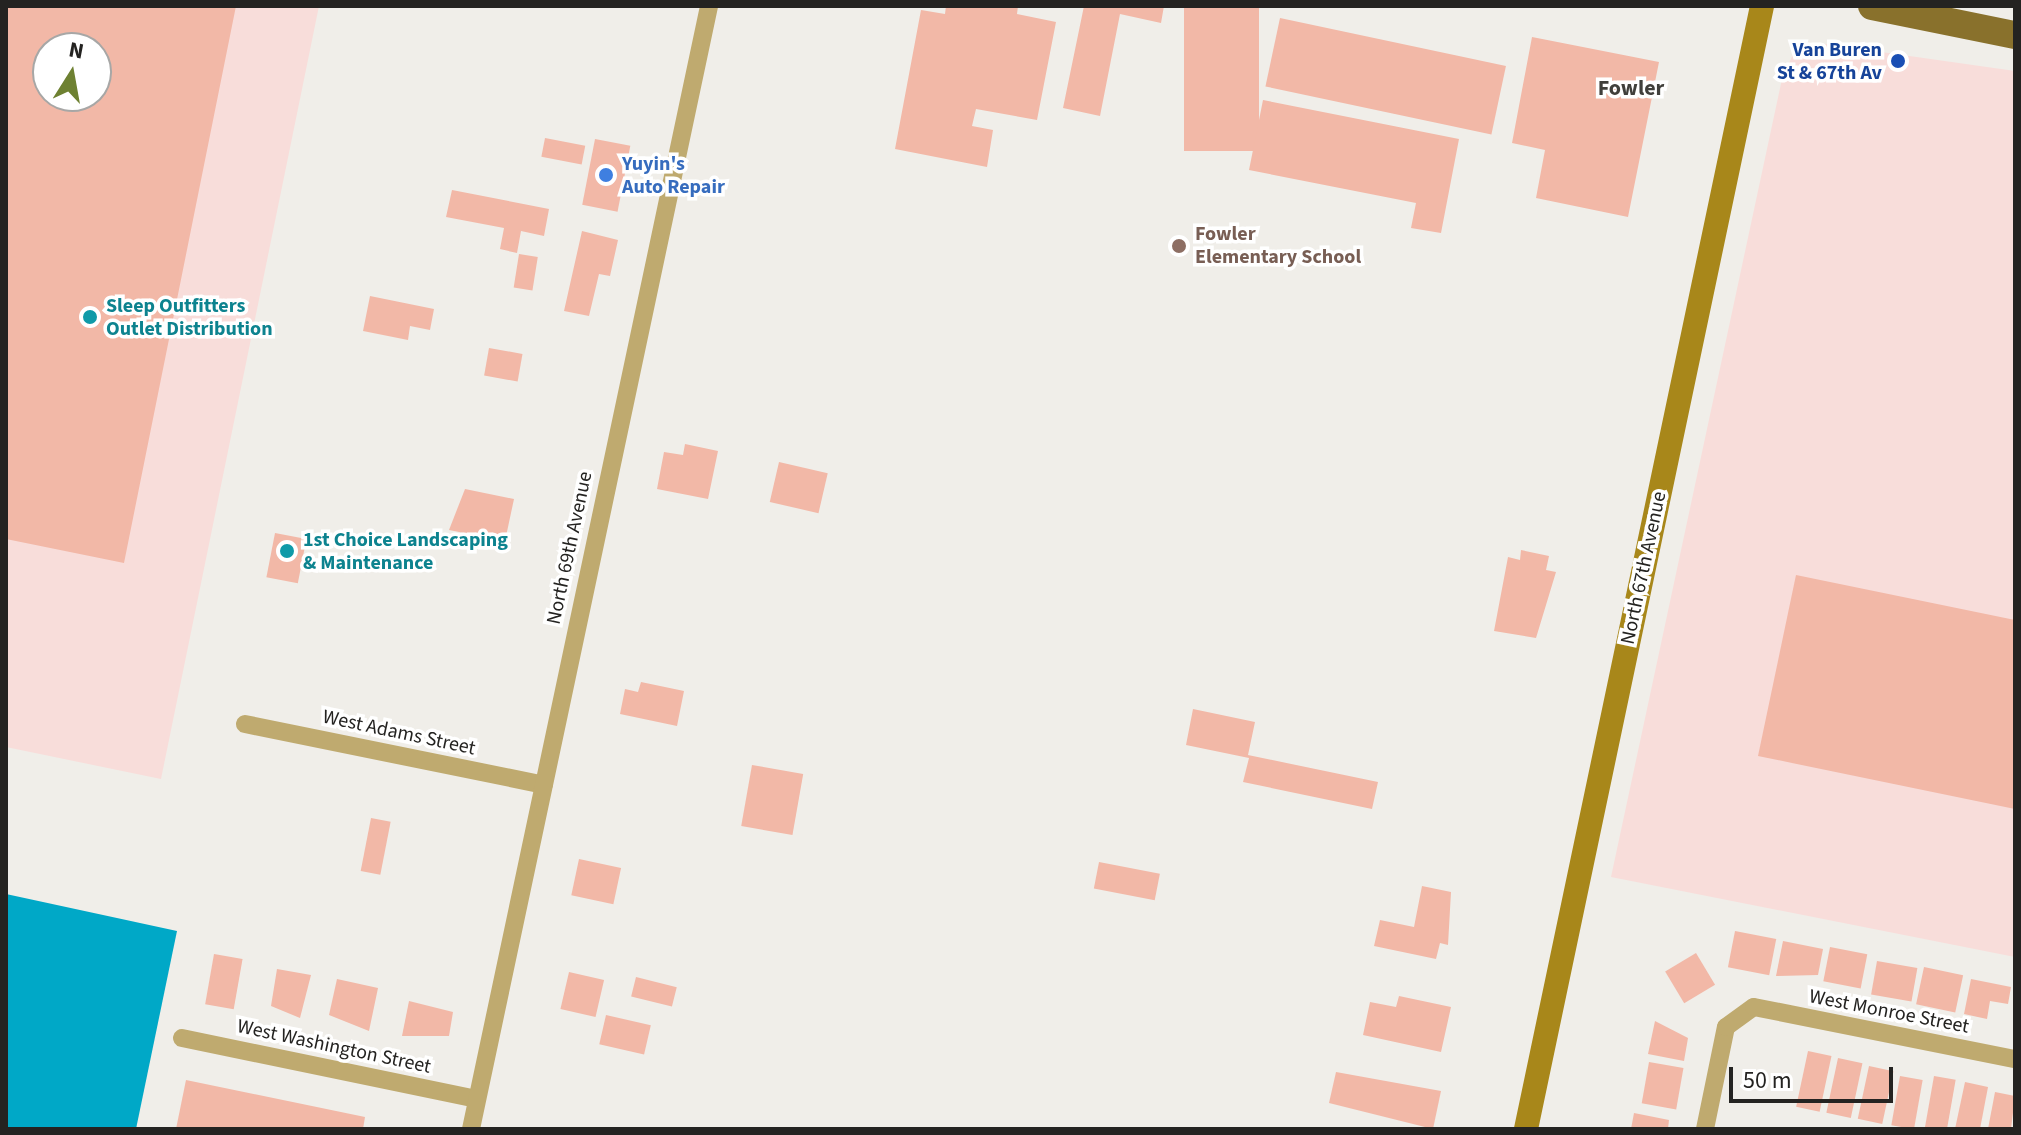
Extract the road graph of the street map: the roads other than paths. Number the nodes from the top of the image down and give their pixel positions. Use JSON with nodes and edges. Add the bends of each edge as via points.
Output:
{"nodes":[{"id":1,"x":709,"y":6,"type":"edge"},
{"id":2,"x":1762,"y":6,"type":"edge"},
{"id":3,"x":1872,"y":6,"type":"edge"},
{"id":4,"x":2015,"y":35,"type":"edge"},
{"id":5,"x":245,"y":724,"type":"dead end"},
{"id":6,"x":544,"y":785,"type":"junction"},
{"id":7,"x":182,"y":1038,"type":"dead end"},
{"id":8,"x":2015,"y":1059,"type":"edge"},
{"id":9,"x":477,"y":1099,"type":"junction"},
{"id":10,"x":471,"y":1129,"type":"edge"},
{"id":11,"x":1526,"y":1129,"type":"edge"},
{"id":12,"x":1705,"y":1129,"type":"edge"}],
"edges":[{"from":1,"to":6,"type":"street","name":"North 69th Avenue"},
{"from":2,"to":11,"type":"main road","name":"North 67th Avenue"},
{"from":3,"to":4,"type":"main road"},
{"from":5,"to":6,"type":"street","name":"West Adams Street"},
{"from":6,"to":9,"type":"street","name":"North 69th Avenue"},
{"from":7,"to":9,"type":"street","name":"West Washington Street"},
{"from":8,"to":12,"type":"street","name":"West Monroe Street","via":[[1754,1007],[1726,1027]]},
{"from":9,"to":10,"type":"street","name":"North 69th Avenue"}]}
